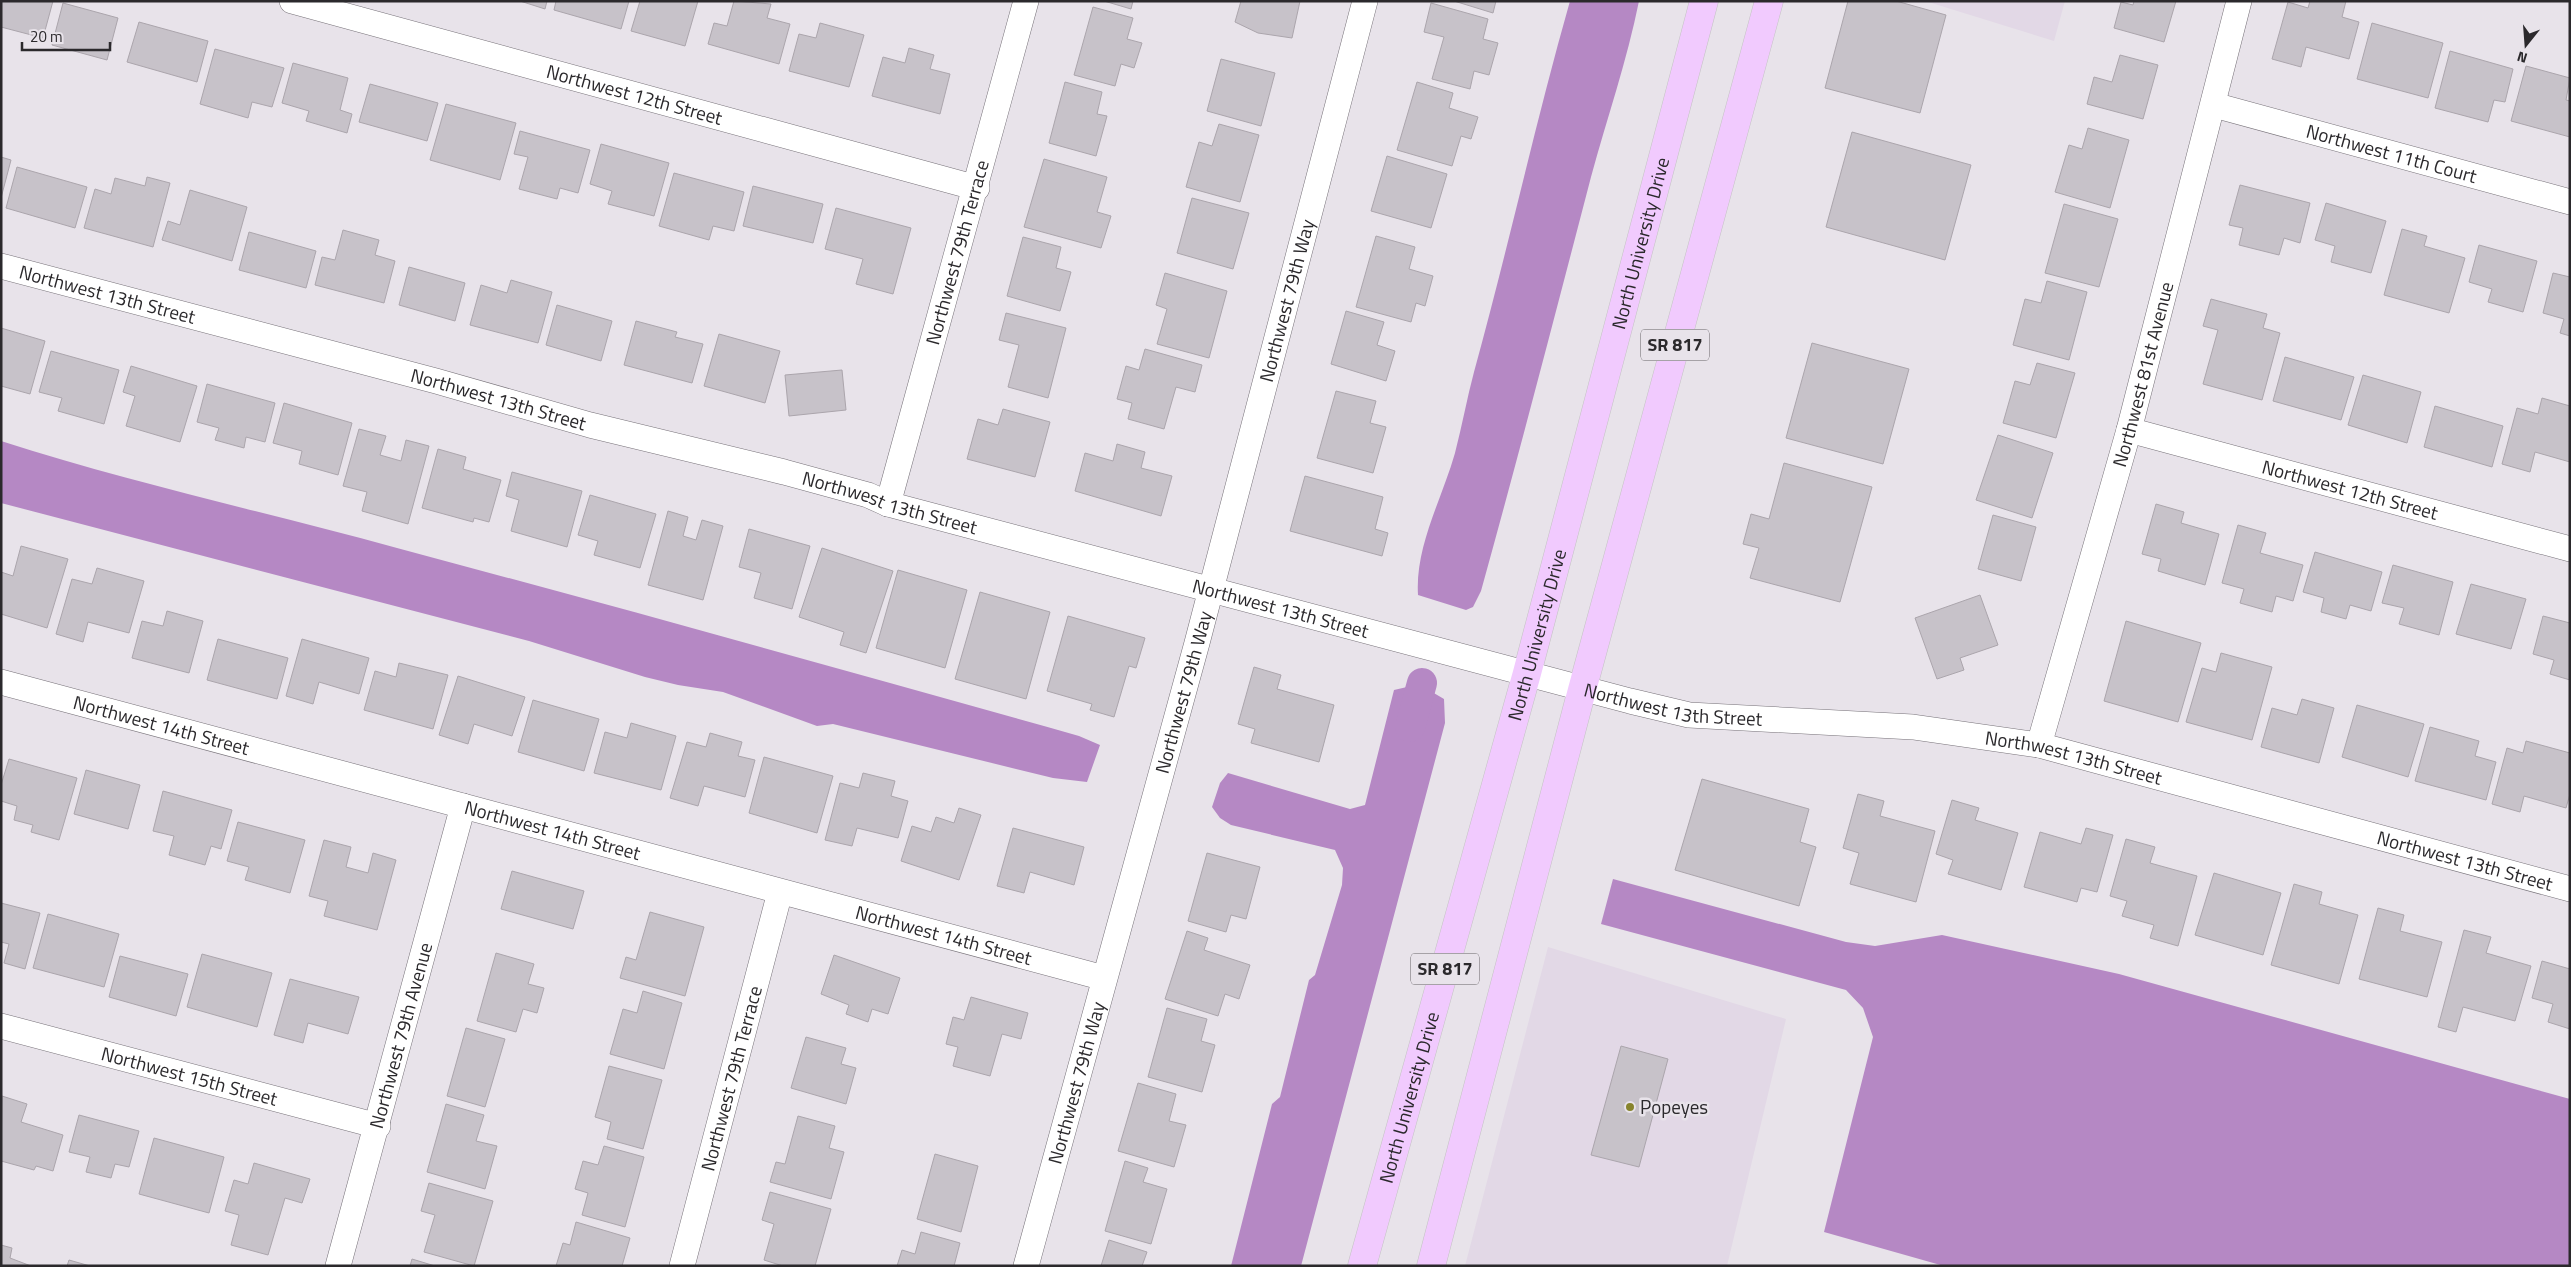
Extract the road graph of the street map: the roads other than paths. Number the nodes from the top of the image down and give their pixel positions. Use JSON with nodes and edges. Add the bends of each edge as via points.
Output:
{"nodes":[{"id":1,"x":292,"y":1,"type":"edge"},
{"id":2,"x":1026,"y":1,"type":"edge"},
{"id":3,"x":1365,"y":1,"type":"edge"},
{"id":4,"x":1704,"y":1,"type":"edge"},
{"id":5,"x":1769,"y":1,"type":"edge"},
{"id":6,"x":2240,"y":1,"type":"edge"},
{"id":7,"x":2214,"y":105,"type":"junction"},
{"id":8,"x":977,"y":188,"type":"junction"},
{"id":9,"x":2570,"y":202,"type":"edge"},
{"id":10,"x":1,"y":266,"type":"edge"},
{"id":11,"x":2129,"y":430,"type":"junction"},
{"id":12,"x":888,"y":504,"type":"junction"},
{"id":13,"x":2570,"y":549,"type":"edge"},
{"id":14,"x":1210,"y":589,"type":"junction"},
{"id":15,"x":1528,"y":673,"type":"junction"},
{"id":16,"x":1,"y":682,"type":"edge"},
{"id":17,"x":1582,"y":690,"type":"junction"},
{"id":18,"x":2040,"y":745,"type":"junction"},
{"id":19,"x":463,"y":806,"type":"junction"},
{"id":20,"x":2570,"y":889,"type":"edge"},
{"id":21,"x":780,"y":892,"type":"junction"},
{"id":22,"x":1104,"y":978,"type":"junction"},
{"id":23,"x":1,"y":1026,"type":"edge"},
{"id":24,"x":378,"y":1126,"type":"junction"},
{"id":25,"x":338,"y":1266,"type":"edge"},
{"id":26,"x":682,"y":1266,"type":"edge"},
{"id":27,"x":1026,"y":1266,"type":"edge"},
{"id":28,"x":1362,"y":1266,"type":"edge"},
{"id":29,"x":1432,"y":1266,"type":"edge"}],
"edges":[{"from":1,"to":8,"type":"street","name":"Northwest 12th Street"},
{"from":2,"to":8,"type":"street","name":"Northwest 79th Terrace"},
{"from":3,"to":14,"type":"street","name":"Northwest 79th Way"},
{"from":4,"to":15,"type":"main road","name":"North University Drive","number":"SR 817"},
{"from":5,"to":17,"type":"main road","number":"SR 817"},
{"from":6,"to":7,"type":"street","name":"Northwest 81st Avenue"},
{"from":7,"to":9,"type":"street","name":"Northwest 11th Court"},
{"from":7,"to":11,"type":"street","name":"Northwest 81st Avenue"},
{"from":8,"to":12,"type":"street","name":"Northwest 79th Terrace"},
{"from":10,"to":12,"type":"street","name":"Northwest 13th Street","via":[[590,425],[794,474],[868,494]]},
{"from":11,"to":13,"type":"street","name":"Northwest 12th Street"},
{"from":11,"to":18,"type":"street","name":"Northwest 81st Avenue"},
{"from":12,"to":14,"type":"street","name":"Northwest 13th Street"},
{"from":14,"to":15,"type":"street","name":"Northwest 13th Street"},
{"from":14,"to":22,"type":"street","name":"Northwest 79th Way"},
{"from":15,"to":17,"type":"street","name":"Northwest 13th Street"},
{"from":15,"to":28,"type":"main road","name":"North University Drive","number":"SR 817"},
{"from":16,"to":19,"type":"street","name":"Northwest 14th Street"},
{"from":17,"to":18,"type":"street","name":"Northwest 13th Street","via":[[1689,715],[1913,727]]},
{"from":17,"to":29,"type":"main road","number":"SR 817"},
{"from":18,"to":20,"type":"street","name":"Northwest 13th Street"},
{"from":19,"to":21,"type":"street","name":"Northwest 14th Street"},
{"from":19,"to":24,"type":"street","name":"Northwest 79th Avenue"},
{"from":21,"to":22,"type":"street","name":"Northwest 14th Street"},
{"from":21,"to":26,"type":"street","name":"Northwest 79th Terrace"},
{"from":22,"to":27,"type":"street","name":"Northwest 79th Way"},
{"from":23,"to":24,"type":"street","name":"Northwest 15th Street"},
{"from":24,"to":25,"type":"street","name":"Northwest 79th Avenue"}]}
